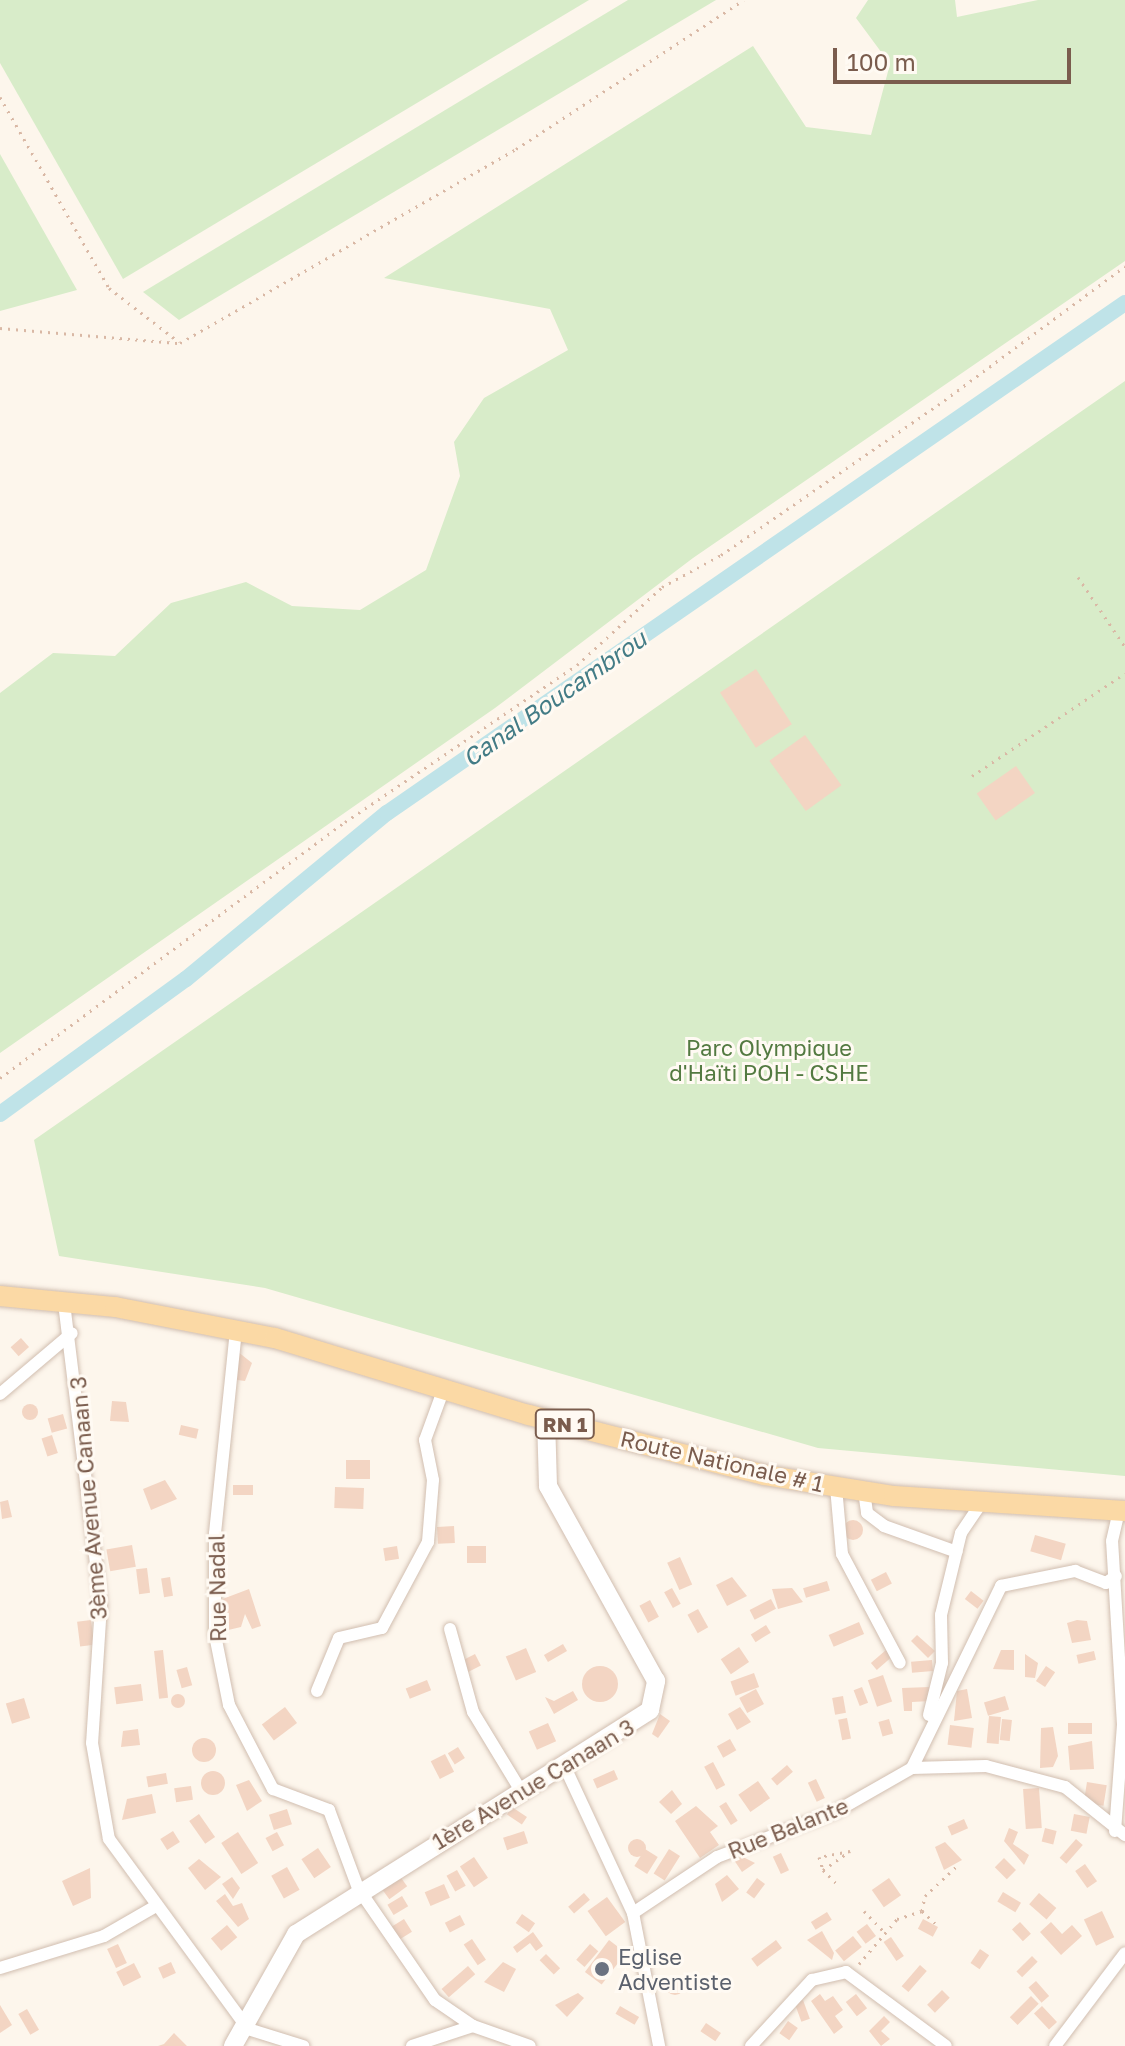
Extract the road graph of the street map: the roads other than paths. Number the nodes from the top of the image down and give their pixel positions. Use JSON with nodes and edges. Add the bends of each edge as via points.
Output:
{"nodes":[{"id":1,"x":6,"y":1296,"type":"edge"},
{"id":2,"x":64,"y":1303,"type":"junction"},
{"id":3,"x":236,"y":1330,"type":"junction"},
{"id":4,"x":72,"y":1333,"type":"junction"},
{"id":5,"x":444,"y":1388,"type":"junction"},
{"id":6,"x":0,"y":1394,"type":"edge"},
{"id":7,"x":546,"y":1419,"type":"junction"},
{"id":8,"x":836,"y":1487,"type":"junction"},
{"id":9,"x":864,"y":1491,"type":"junction"},
{"id":10,"x":982,"y":1502,"type":"junction"},
{"id":11,"x":1122,"y":1511,"type":"edge"},
{"id":12,"x":957,"y":1552,"type":"junction"},
{"id":13,"x":1116,"y":1576,"type":"junction"},
{"id":14,"x":450,"y":1629,"type":"dead end"},
{"id":15,"x":900,"y":1663,"type":"dead end"},
{"id":16,"x":317,"y":1691,"type":"dead end"},
{"id":17,"x":564,"y":1765,"type":"junction"},
{"id":18,"x":912,"y":1768,"type":"junction"},
{"id":19,"x":521,"y":1791,"type":"junction"},
{"id":20,"x":1120,"y":1833,"type":"edge"},
{"id":21,"x":358,"y":1888,"type":"junction"},
{"id":22,"x":156,"y":1906,"type":"junction"},
{"id":23,"x":633,"y":1913,"type":"junction"},
{"id":24,"x":1125,"y":1953,"type":"edge"},
{"id":25,"x":0,"y":1968,"type":"edge"},
{"id":26,"x":473,"y":2026,"type":"junction"},
{"id":27,"x":248,"y":2029,"type":"junction"},
{"id":28,"x":233,"y":2046,"type":"edge"},
{"id":29,"x":303,"y":2046,"type":"edge"},
{"id":30,"x":412,"y":2046,"type":"edge"},
{"id":31,"x":530,"y":2046,"type":"edge"},
{"id":32,"x":659,"y":2046,"type":"edge"},
{"id":33,"x":751,"y":2046,"type":"edge"},
{"id":34,"x":946,"y":2046,"type":"edge"},
{"id":35,"x":1055,"y":2046,"type":"edge"}],
"edges":[{"from":1,"to":2,"type":"main road","name":"Route Nationale # 1","number":"RN 1"},
{"from":2,"to":3,"type":"main road","name":"Route Nationale # 1","number":"RN 1"},
{"from":2,"to":4,"type":"street","name":"3ème Avenue Canaan 3"},
{"from":3,"to":5,"type":"main road","name":"Route Nationale # 1","number":"RN 1"},
{"from":3,"to":21,"type":"street","name":"Rue Nadal","via":[[215,1534],[215,1635],[229,1705],[273,1789],[329,1810]]},
{"from":4,"to":6,"type":"street"},
{"from":4,"to":22,"type":"street","name":"3ème Avenue Canaan 3","via":[[101,1605],[92,1743],[98,1796],[109,1839]]},
{"from":5,"to":7,"type":"main road","name":"Route Nationale # 1","number":"RN 1"},
{"from":5,"to":16,"type":"street","via":[[425,1440],[433,1480],[428,1542],[382,1628],[339,1638]]},
{"from":7,"to":8,"type":"main road","name":"Route Nationale # 1","number":"RN 1"},
{"from":7,"to":17,"type":"main road","name":"1ère Avenue Canaan 3","via":[[548,1486],[656,1681],[650,1710],[637,1724]]},
{"from":8,"to":9,"type":"main road","name":"Route Nationale # 1","number":"RN 1"},
{"from":8,"to":15,"type":"street","via":[[842,1554]]},
{"from":9,"to":10,"type":"main road","name":"Route Nationale # 1","number":"RN 1"},
{"from":9,"to":12,"type":"street","via":[[867,1513],[884,1526]]},
{"from":10,"to":11,"type":"main road","name":"Route Nationale # 1","number":"RN 1"},
{"from":10,"to":12,"type":"street"},
{"from":11,"to":13,"type":"street"},
{"from":12,"to":18,"type":"street","via":[[941,1615],[942,1663]]},
{"from":13,"to":18,"type":"street","via":[[1106,1583],[1075,1571],[1001,1586]]},
{"from":13,"to":20,"type":"street","via":[[1123,1725]]},
{"from":14,"to":19,"type":"street","via":[[473,1712]]},
{"from":17,"to":19,"type":"main road","name":"1ère Avenue Canaan 3"},
{"from":17,"to":23,"type":"street"},
{"from":18,"to":20,"type":"street","name":"Rue Balante","via":[[986,1766],[1065,1787]]},
{"from":18,"to":23,"type":"street","name":"Rue Balante","via":[[835,1812],[717,1857]]},
{"from":19,"to":21,"type":"main road","name":"1ère Avenue Canaan 3"},
{"from":21,"to":26,"type":"street","name":"Rue Nadal","via":[[435,2000]]},
{"from":21,"to":27,"type":"main road","name":"1ère Avenue Canaan 3","via":[[296,1934]]},
{"from":22,"to":25,"type":"street","via":[[104,1936]]},
{"from":22,"to":27,"type":"street","name":"3ème Avenue Canaan 3"},
{"from":23,"to":32,"type":"street"},
{"from":24,"to":35,"type":"street"},
{"from":26,"to":30,"type":"street"},
{"from":26,"to":31,"type":"street","name":"Rue Nadal"},
{"from":27,"to":28,"type":"main road","name":"1ère Avenue Canaan 3"},
{"from":27,"to":29,"type":"street"},
{"from":33,"to":34,"type":"street","via":[[812,1980],[846,1972]]}]}
